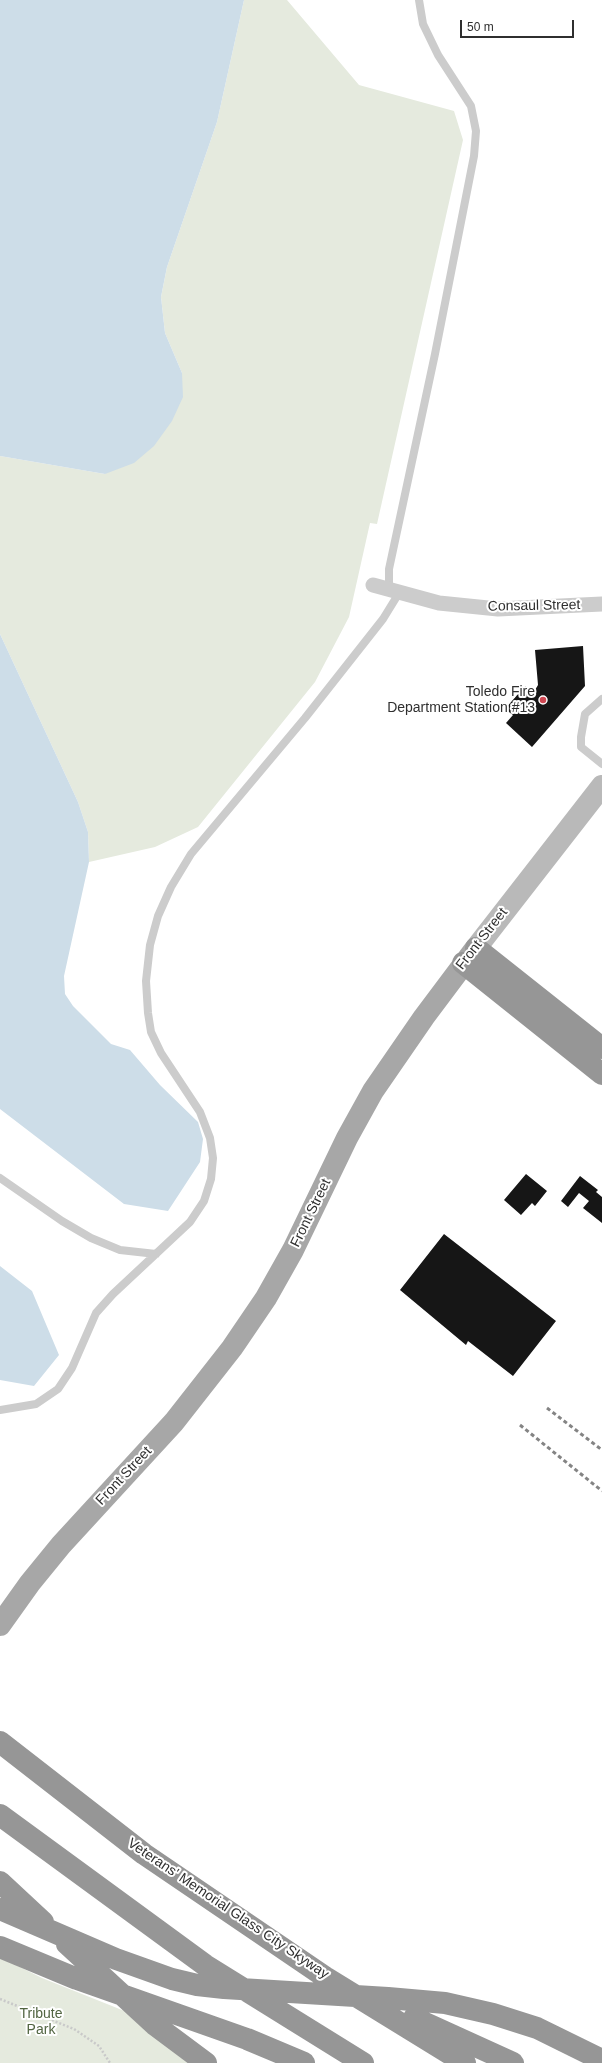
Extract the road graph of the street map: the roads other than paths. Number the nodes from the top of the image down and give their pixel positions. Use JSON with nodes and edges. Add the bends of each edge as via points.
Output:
{"nodes":[{"id":1,"x":419,"y":0,"type":"edge"},
{"id":2,"x":373,"y":586,"type":"dead end"},
{"id":3,"x":394,"y":591,"type":"junction"},
{"id":4,"x":602,"y":604,"type":"edge"},
{"id":5,"x":602,"y":699,"type":"edge"},
{"id":6,"x":602,"y":764,"type":"edge"},
{"id":7,"x":602,"y":786,"type":"edge"},
{"id":8,"x":469,"y":956,"type":"junction"},
{"id":9,"x":602,"y":1048,"type":"edge"},
{"id":10,"x":602,"y":1074,"type":"edge"},
{"id":11,"x":0,"y":1178,"type":"edge"},
{"id":12,"x":156,"y":1254,"type":"junction"},
{"id":13,"x":0,"y":1410,"type":"edge"},
{"id":14,"x":0,"y":1625,"type":"edge"},
{"id":15,"x":0,"y":1742,"type":"edge"},
{"id":16,"x":0,"y":1815,"type":"edge"},
{"id":17,"x":0,"y":1882,"type":"edge"},
{"id":18,"x":0,"y":1909,"type":"edge"},
{"id":19,"x":0,"y":1947,"type":"edge"},
{"id":20,"x":325,"y":1977,"type":"junction"},
{"id":21,"x":602,"y":2060,"type":"edge"},
{"id":22,"x":206,"y":2063,"type":"edge"},
{"id":23,"x":304,"y":2063,"type":"edge"},
{"id":24,"x":363,"y":2063,"type":"edge"},
{"id":25,"x":465,"y":2063,"type":"edge"},
{"id":26,"x":513,"y":2063,"type":"edge"}],
"edges":[{"from":1,"to":3,"type":"lane","via":[[423,24],[438,55],[471,106],[476,131],[474,156],[435,354],[389,569]]},
{"from":2,"to":3,"type":"street","name":"Consaul Street"},
{"from":3,"to":4,"type":"street","name":"Consaul Street","via":[[439,603],[498,609]]},
{"from":3,"to":12,"type":"lane","via":[[383,618],[305,718],[191,854],[158,916],[150,945],[146,981],[151,1032],[161,1053],[200,1112],[210,1138],[213,1158],[211,1179],[204,1200],[190,1222]]},
{"from":5,"to":6,"type":"lane","via":[[585,714],[580,737],[581,747]]},
{"from":7,"to":8,"type":"street","name":"Front Street"},
{"from":8,"to":9,"type":"highway"},
{"from":8,"to":10,"type":"highway"},
{"from":8,"to":14,"type":"main road","name":"Front Street","via":[[373,1091],[266,1298],[232,1348],[174,1422],[61,1545]]},
{"from":11,"to":12,"type":"lane","via":[[91,1238],[120,1250]]},
{"from":12,"to":13,"type":"lane","via":[[96,1313],[72,1368],[58,1389],[36,1404]]},
{"from":15,"to":20,"type":"highway","name":"Veterans' Memorial Glass City Skyway","via":[[144,1854]]},
{"from":16,"to":24,"type":"highway","via":[[205,1965]]},
{"from":17,"to":22,"type":"highway","via":[[155,2025]]},
{"from":18,"to":21,"type":"highway","via":[[116,1959],[172,1979],[224,1988],[445,2003],[538,2028]]},
{"from":19,"to":23,"type":"highway","via":[[77,1979],[247,2039]]},
{"from":20,"to":25,"type":"highway","name":"Veterans' Memorial Glass City Skyway"},
{"from":20,"to":26,"type":"highway"}]}
